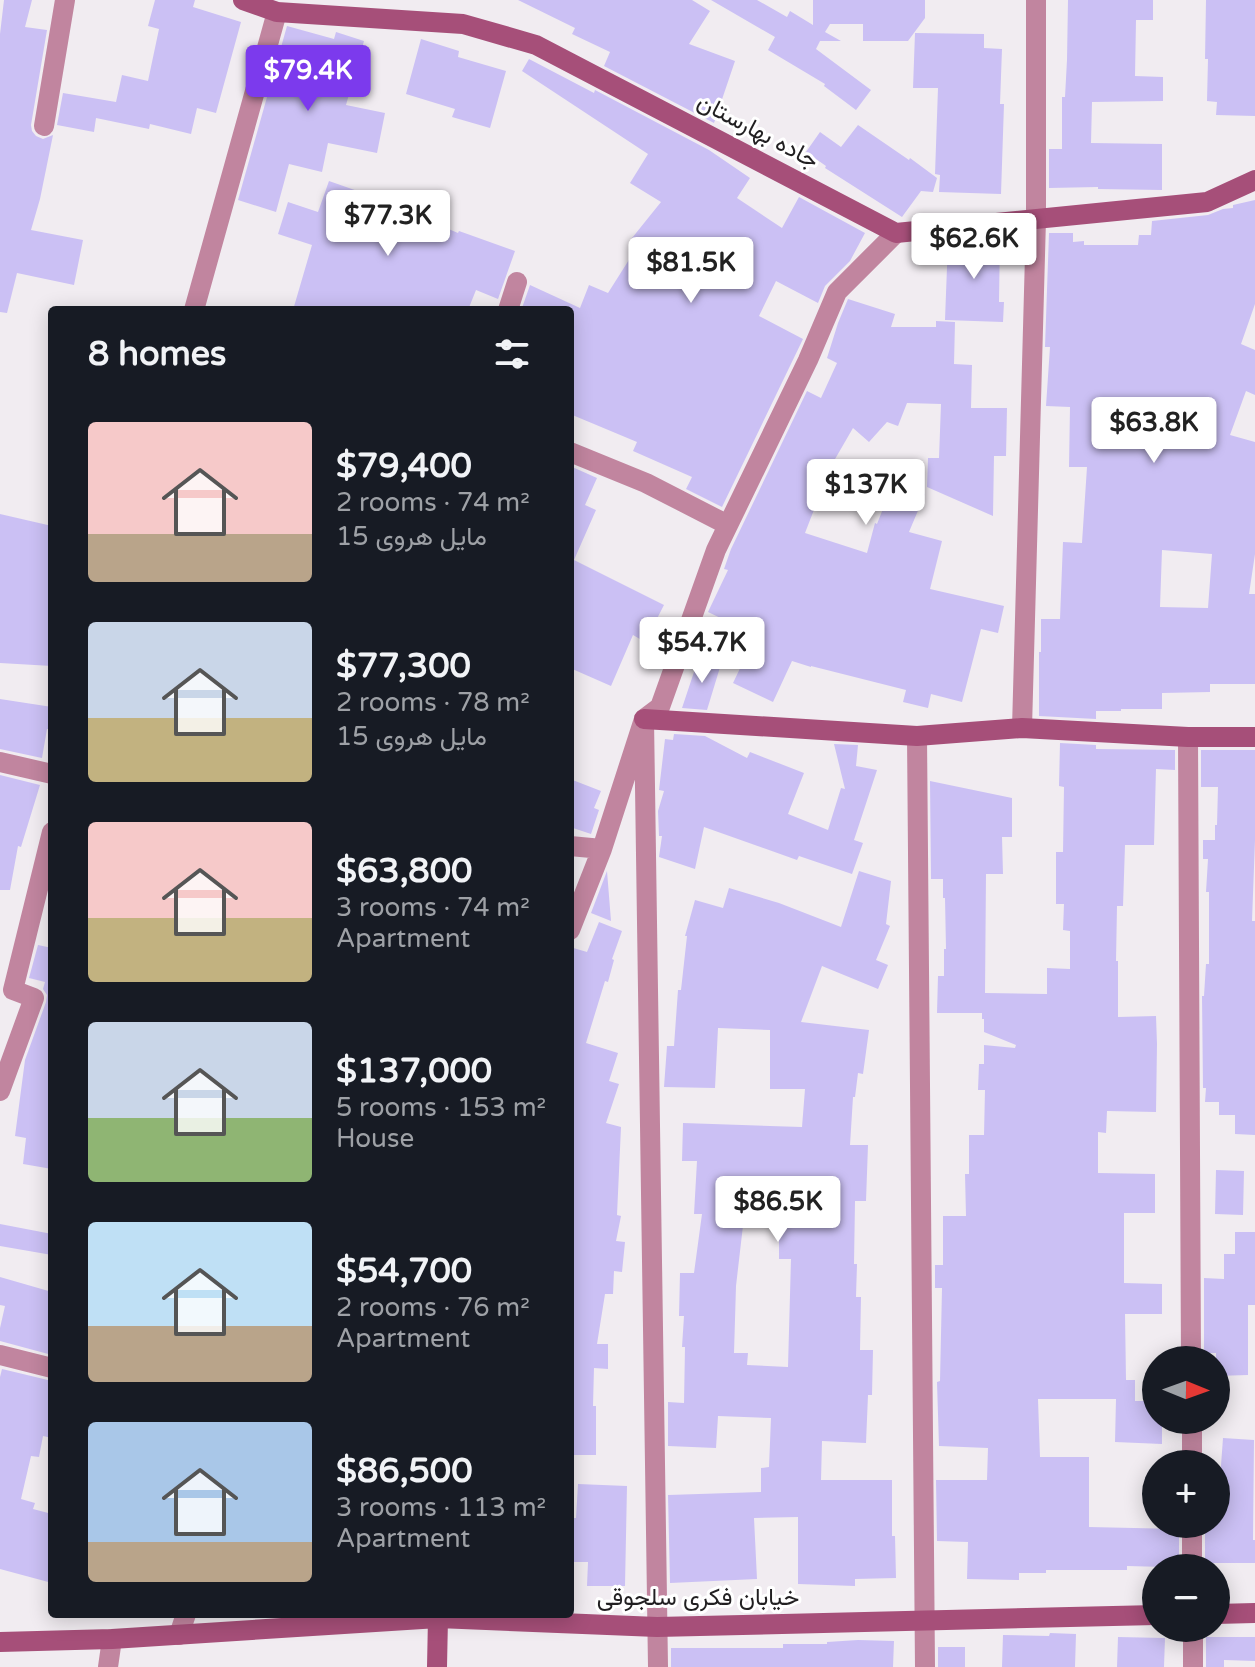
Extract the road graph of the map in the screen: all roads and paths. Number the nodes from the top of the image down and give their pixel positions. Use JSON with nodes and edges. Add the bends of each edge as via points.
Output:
{"nodes":[{"id":1,"x":65,"y":0,"type":"edge"},
{"id":2,"x":243,"y":0,"type":"edge"},
{"id":3,"x":1036,"y":0,"type":"edge"},
{"id":4,"x":277,"y":12,"type":"junction"},
{"id":5,"x":44,"y":126,"type":"dead end"},
{"id":6,"x":1255,"y":180,"type":"edge"},
{"id":7,"x":1036,"y":219,"type":"junction"},
{"id":8,"x":896,"y":233,"type":"junction"},
{"id":9,"x":517,"y":282,"type":"dead end"},
{"id":10,"x":195,"y":306,"type":"edge"},
{"id":11,"x":509,"y":306,"type":"edge"},
{"id":12,"x":574,"y":454,"type":"edge"},
{"id":13,"x":728,"y":525,"type":"junction"},
{"id":14,"x":644,"y":719,"type":"junction"},
{"id":15,"x":1022,"y":728,"type":"junction"},
{"id":16,"x":917,"y":736,"type":"junction"},
{"id":17,"x":1188,"y":737,"type":"junction"},
{"id":18,"x":1255,"y":737,"type":"edge"},
{"id":19,"x":0,"y":762,"type":"edge"},
{"id":20,"x":48,"y":773,"type":"edge"},
{"id":21,"x":48,"y":846,"type":"edge"},
{"id":22,"x":574,"y":846,"type":"edge"},
{"id":23,"x":602,"y":849,"type":"junction"},
{"id":24,"x":574,"y":920,"type":"edge"},
{"id":25,"x":7,"y":990,"type":"edge"},
{"id":26,"x":43,"y":1001,"type":"edge"},
{"id":27,"x":0,"y":1091,"type":"edge"},
{"id":28,"x":1191,"y":1346,"type":"edge"},
{"id":29,"x":0,"y":1355,"type":"edge"},
{"id":30,"x":48,"y":1367,"type":"edge"},
{"id":31,"x":1255,"y":1613,"type":"edge"},
{"id":32,"x":1230,"y":1614,"type":"edge"},
{"id":33,"x":1142,"y":1615,"type":"edge"},
{"id":34,"x":185,"y":1618,"type":"edge"},
{"id":35,"x":411,"y":1618,"type":"edge"},
{"id":36,"x":438,"y":1618,"type":"edge"},
{"id":37,"x":478,"y":1618,"type":"edge"},
{"id":38,"x":924,"y":1621,"type":"junction"},
{"id":39,"x":657,"y":1627,"type":"junction"},
{"id":40,"x":179,"y":1635,"type":"junction"},
{"id":41,"x":112,"y":1639,"type":"junction"},
{"id":42,"x":0,"y":1642,"type":"edge"},
{"id":43,"x":1193,"y":1642,"type":"edge"},
{"id":44,"x":108,"y":1667,"type":"edge"},
{"id":45,"x":437,"y":1667,"type":"edge"},
{"id":46,"x":658,"y":1667,"type":"edge"},
{"id":47,"x":925,"y":1667,"type":"edge"},
{"id":48,"x":1193,"y":1667,"type":"edge"}],
"edges":[{"from":1,"to":5,"type":"street"},
{"from":2,"to":4,"type":"street","name":"جاده بهارستان"},
{"from":3,"to":7,"type":"street"},
{"from":4,"to":8,"type":"street","name":"جاده بهارستان","via":[[463,24],[536,45]]},
{"from":4,"to":10,"type":"street"},
{"from":6,"to":7,"type":"street","via":[[1207,202]]},
{"from":7,"to":8,"type":"street"},
{"from":7,"to":15,"type":"street"},
{"from":8,"to":13,"type":"street","via":[[837,292]]},
{"from":9,"to":11,"type":"street"},
{"from":12,"to":13,"type":"street"},
{"from":13,"to":14,"type":"street","via":[[660,707]]},
{"from":14,"to":16,"type":"street"},
{"from":14,"to":23,"type":"street"},
{"from":14,"to":39,"type":"street"},
{"from":15,"to":16,"type":"street"},
{"from":15,"to":17,"type":"street"},
{"from":16,"to":38,"type":"street"},
{"from":17,"to":18,"type":"street"},
{"from":17,"to":28,"type":"street"},
{"from":19,"to":20,"type":"street"},
{"from":21,"to":25,"type":"street"},
{"from":22,"to":23,"type":"street"},
{"from":23,"to":24,"type":"street"},
{"from":25,"to":26,"type":"street"},
{"from":26,"to":27,"type":"street"},
{"from":29,"to":30,"type":"street"},
{"from":31,"to":32,"type":"street"},
{"from":33,"to":38,"type":"street","name":"خیابان فکری سلجوقی"},
{"from":34,"to":40,"type":"street"},
{"from":35,"to":40,"type":"street","name":"خیابان فکری سلجوقی"},
{"from":36,"to":45,"type":"street"},
{"from":37,"to":39,"type":"street","name":"خیابان فکری سلجوقی"},
{"from":38,"to":39,"type":"street","name":"خیابان فکری سلجوقی"},
{"from":38,"to":47,"type":"street"},
{"from":39,"to":46,"type":"street"},
{"from":40,"to":41,"type":"street","name":"خیابان فکری سلجوقی"},
{"from":41,"to":42,"type":"street","name":"خیابان فکری سلجوقی"},
{"from":41,"to":44,"type":"street"},
{"from":43,"to":48,"type":"street"}]}
